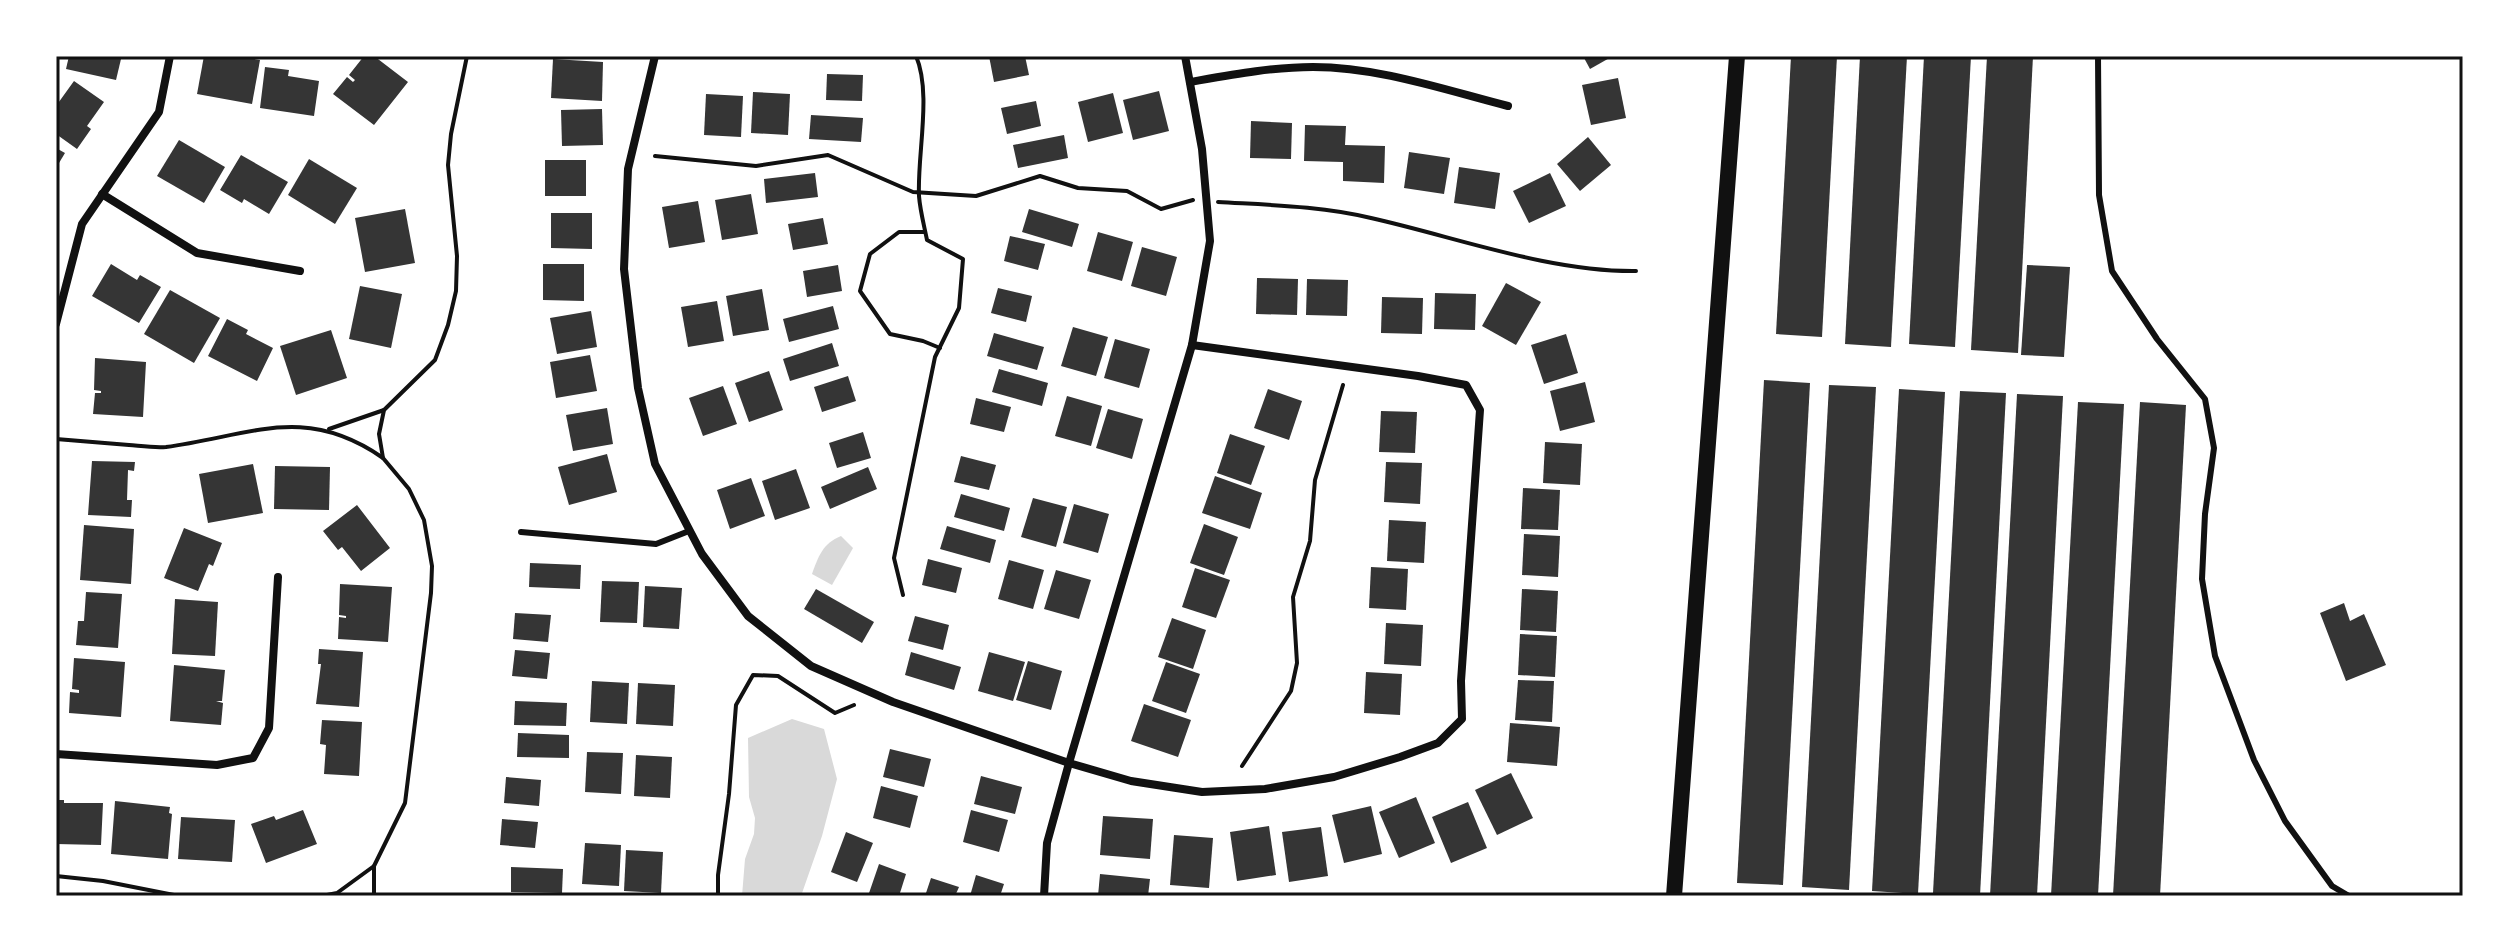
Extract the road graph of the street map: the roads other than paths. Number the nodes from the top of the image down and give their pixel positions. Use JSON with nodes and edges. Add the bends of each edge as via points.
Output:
{"nodes":[{"id":1,"x":170,"y":56,"type":"edge"},
{"id":2,"x":655,"y":56,"type":"edge"},
{"id":3,"x":1185,"y":56,"type":"edge"},
{"id":4,"x":1737,"y":56,"type":"edge"},
{"id":5,"x":2098,"y":56,"type":"edge"},
{"id":6,"x":1190,"y":82,"type":"junction"},
{"id":7,"x":1508,"y":106,"type":"dead end"},
{"id":8,"x":102,"y":194,"type":"junction"},
{"id":9,"x":300,"y":271,"type":"dead end"},
{"id":10,"x":56,"y":324,"type":"edge"},
{"id":11,"x":1192,"y":345,"type":"junction"},
{"id":12,"x":689,"y":531,"type":"junction"},
{"id":13,"x":521,"y":532,"type":"dead end"},
{"id":14,"x":278,"y":577,"type":"dead end"},
{"id":15,"x":56,"y":754,"type":"edge"},
{"id":16,"x":1069,"y":763,"type":"junction"},
{"id":17,"x":1044,"y":896,"type":"edge"},
{"id":18,"x":1674,"y":896,"type":"edge"},
{"id":19,"x":2349,"y":896,"type":"edge"}],
"edges":[{"from":1,"to":8,"type":"street","via":[[159,112]]},
{"from":2,"to":12,"type":"street","via":[[628,169],[624,269],[638,388],[655,464]]},
{"from":3,"to":6,"type":"street"},
{"from":4,"to":18,"type":"main road"},
{"from":5,"to":19,"type":"lane","via":[[2099,195],[2112,271],[2205,399],[2214,448],[2202,579],[2215,656],[2254,760],[2285,821],[2332,886]]},
{"from":6,"to":7,"type":"street","via":[[1315,67],[1385,74]]},
{"from":6,"to":11,"type":"street","via":[[1210,241]]},
{"from":8,"to":9,"type":"street","via":[[197,253]]},
{"from":8,"to":10,"type":"street","via":[[82,224]]},
{"from":11,"to":16,"type":"street"},
{"from":11,"to":16,"type":"street","via":[[1466,385],[1480,410],[1462,719],[1438,743],[1400,757],[1334,777],[1265,789],[1202,792],[1131,781]]},
{"from":12,"to":13,"type":"lane","via":[[656,544]]},
{"from":12,"to":16,"type":"street","via":[[748,616],[811,666],[893,702]]},
{"from":14,"to":15,"type":"street","via":[[269,728],[253,758],[217,765]]},
{"from":16,"to":17,"type":"street","via":[[1047,843]]}]}
